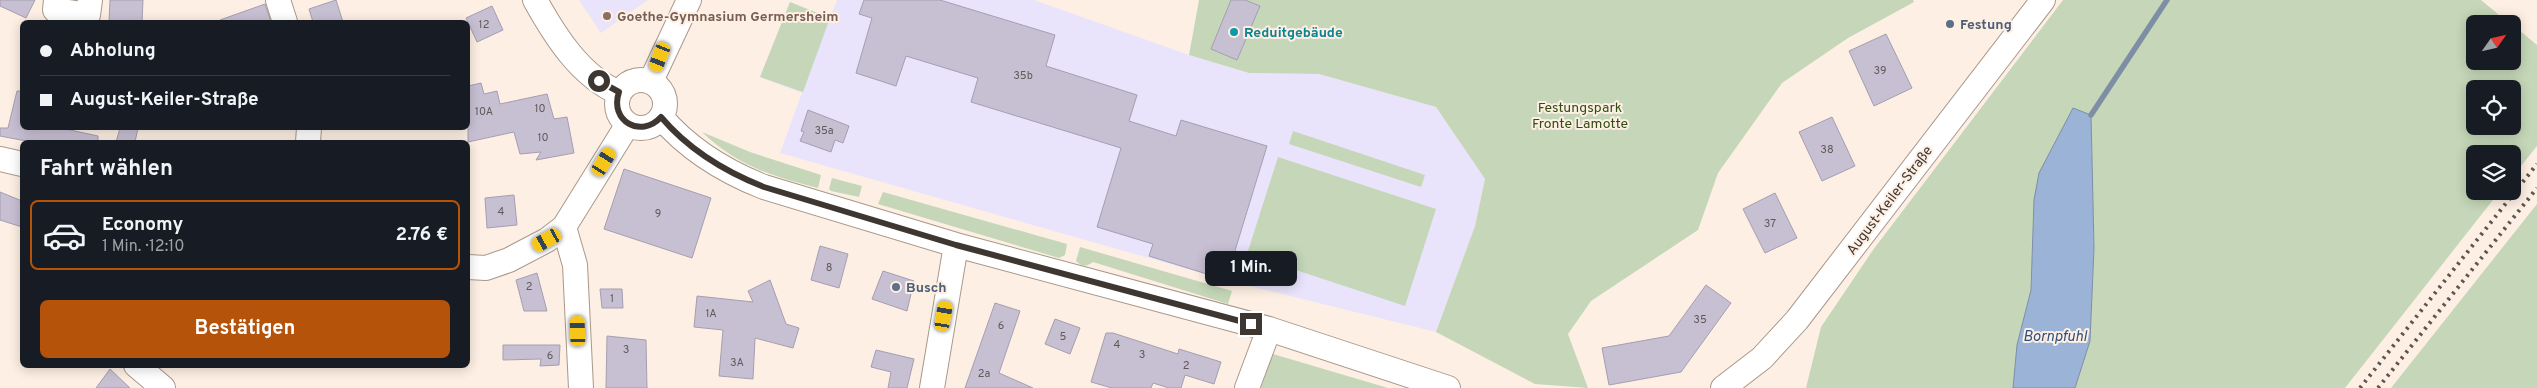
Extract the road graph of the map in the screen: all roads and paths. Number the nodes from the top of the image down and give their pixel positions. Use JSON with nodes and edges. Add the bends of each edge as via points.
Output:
{"nodes":[{"id":1,"x":56,"y":0,"type":"edge"},
{"id":2,"x":90,"y":0,"type":"edge"},
{"id":3,"x":278,"y":0,"type":"edge"},
{"id":4,"x":535,"y":0,"type":"edge"},
{"id":5,"x":689,"y":0,"type":"edge"},
{"id":6,"x":2043,"y":0,"type":"edge"},
{"id":7,"x":284,"y":20,"type":"edge"},
{"id":8,"x":651,"y":81,"type":"junction"},
{"id":9,"x":619,"y":92,"type":"junction"},
{"id":10,"x":661,"y":117,"type":"junction"},
{"id":11,"x":628,"y":124,"type":"junction"},
{"id":12,"x":0,"y":159,"type":"edge"},
{"id":13,"x":20,"y":164,"type":"edge"},
{"id":14,"x":564,"y":227,"type":"junction"},
{"id":15,"x":956,"y":245,"type":"junction"},
{"id":16,"x":470,"y":267,"type":"edge"},
{"id":17,"x":1269,"y":329,"type":"junction"},
{"id":18,"x":140,"y":368,"type":"edge"},
{"id":19,"x":163,"y":388,"type":"edge"},
{"id":20,"x":581,"y":388,"type":"edge"},
{"id":21,"x":932,"y":388,"type":"edge"},
{"id":22,"x":1247,"y":388,"type":"edge"},
{"id":23,"x":1448,"y":388,"type":"edge"},
{"id":24,"x":1723,"y":388,"type":"edge"}],
"edges":[{"from":1,"to":2,"type":"street","via":[[55,10],[88,15]]},
{"from":3,"to":7,"type":"street"},
{"from":4,"to":9,"type":"street","via":[[580,65]]},
{"from":5,"to":8,"type":"street"},
{"from":6,"to":24,"type":"street","name":"August-Keiler-Straße","via":[[1796,320],[1762,358]]},
{"from":8,"to":9,"type":"street","via":[[630,82]]},
{"from":8,"to":10,"type":"street","via":[[662,90],[664,97]]},
{"from":9,"to":11,"type":"street","via":[[619,114]]},
{"from":10,"to":11,"type":"street","via":[[656,123],[642,128]]},
{"from":10,"to":15,"type":"street","via":[[711,160],[744,179]]},
{"from":11,"to":14,"type":"street"},
{"from":12,"to":13,"type":"street"},
{"from":14,"to":16,"type":"street","via":[[509,260],[486,268]]},
{"from":14,"to":20,"type":"street","via":[[575,265]]},
{"from":15,"to":17,"type":"street"},
{"from":15,"to":21,"type":"street"},
{"from":17,"to":22,"type":"street"},
{"from":17,"to":23,"type":"street"},
{"from":18,"to":19,"type":"street"}]}
